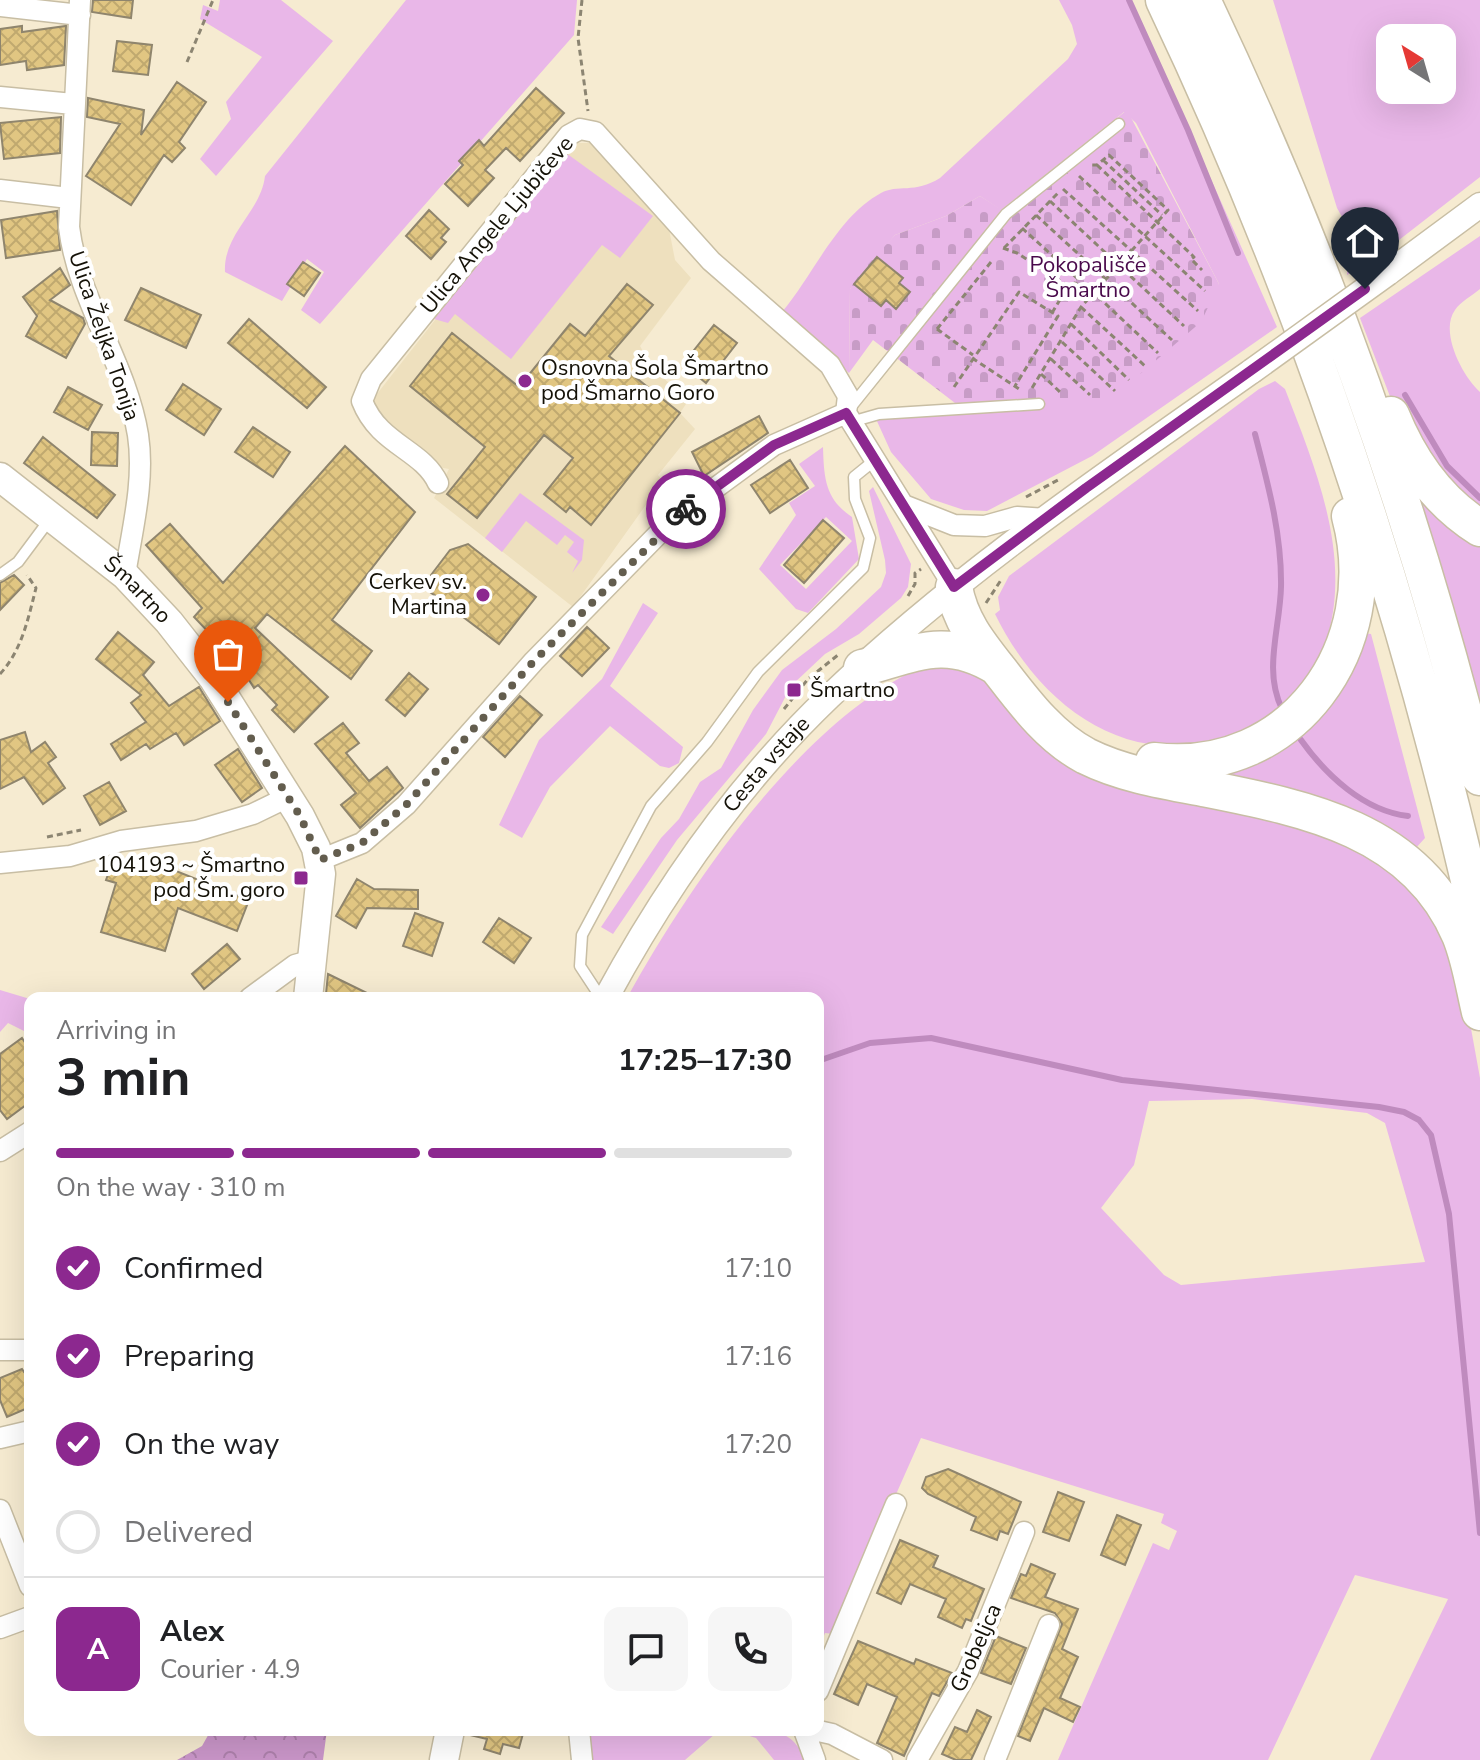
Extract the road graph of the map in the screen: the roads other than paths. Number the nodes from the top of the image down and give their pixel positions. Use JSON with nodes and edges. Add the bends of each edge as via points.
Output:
{"nodes":[{"id":1,"x":1164,"y":0,"type":"edge"},
{"id":2,"x":1202,"y":0,"type":"edge"},
{"id":3,"x":0,"y":6,"type":"edge"},
{"id":4,"x":80,"y":8,"type":"edge"},
{"id":5,"x":0,"y":97,"type":"edge"},
{"id":6,"x":73,"y":104,"type":"junction"},
{"id":7,"x":1119,"y":124,"type":"dead end"},
{"id":8,"x":0,"y":190,"type":"edge"},
{"id":9,"x":69,"y":198,"type":"junction"},
{"id":10,"x":1480,"y":205,"type":"edge"},
{"id":11,"x":1327,"y":292,"type":"junction"},
{"id":12,"x":1039,"y":404,"type":"dead end"},
{"id":13,"x":849,"y":417,"type":"junction"},
{"id":14,"x":1342,"y":436,"type":"junction"},
{"id":15,"x":877,"y":458,"type":"junction"},
{"id":16,"x":0,"y":477,"type":"edge"},
{"id":17,"x":438,"y":483,"type":"dead end"},
{"id":18,"x":906,"y":506,"type":"junction"},
{"id":19,"x":52,"y":517,"type":"junction"},
{"id":20,"x":1046,"y":519,"type":"junction"},
{"id":21,"x":1480,"y":528,"type":"edge"},
{"id":22,"x":0,"y":575,"type":"edge"},
{"id":23,"x":125,"y":575,"type":"junction"},
{"id":24,"x":954,"y":587,"type":"junction"},
{"id":25,"x":997,"y":667,"type":"junction"},
{"id":26,"x":862,"y":668,"type":"junction"},
{"id":27,"x":1480,"y":777,"type":"edge"},
{"id":28,"x":288,"y":797,"type":"junction"},
{"id":29,"x":320,"y":860,"type":"junction"},
{"id":30,"x":0,"y":863,"type":"edge"},
{"id":31,"x":1480,"y":928,"type":"edge"},
{"id":32,"x":313,"y":960,"type":"junction"},
{"id":33,"x":258,"y":992,"type":"edge"},
{"id":34,"x":309,"y":992,"type":"edge"},
{"id":35,"x":600,"y":992,"type":"edge"},
{"id":36,"x":607,"y":992,"type":"edge"},
{"id":37,"x":1480,"y":1012,"type":"edge"},
{"id":38,"x":24,"y":1136,"type":"edge"},
{"id":39,"x":0,"y":1151,"type":"edge"},
{"id":40,"x":0,"y":1350,"type":"edge"},
{"id":41,"x":24,"y":1350,"type":"edge"},
{"id":42,"x":24,"y":1432,"type":"edge"},
{"id":43,"x":0,"y":1438,"type":"edge"},
{"id":44,"x":896,"y":1504,"type":"dead end"},
{"id":45,"x":0,"y":1510,"type":"edge"},
{"id":46,"x":1024,"y":1532,"type":"dead end"},
{"id":47,"x":22,"y":1547,"type":"edge"},
{"id":48,"x":24,"y":1619,"type":"edge"},
{"id":49,"x":1049,"y":1625,"type":"dead end"},
{"id":50,"x":0,"y":1628,"type":"edge"},
{"id":51,"x":824,"y":1677,"type":"edge"},
{"id":52,"x":824,"y":1732,"type":"edge"},
{"id":53,"x":449,"y":1736,"type":"edge"},
{"id":54,"x":580,"y":1736,"type":"edge"},
{"id":55,"x":806,"y":1736,"type":"edge"},
{"id":56,"x":444,"y":1760,"type":"edge"},
{"id":57,"x":582,"y":1760,"type":"edge"},
{"id":58,"x":815,"y":1760,"type":"edge"},
{"id":59,"x":882,"y":1760,"type":"edge"},
{"id":60,"x":917,"y":1760,"type":"edge"},
{"id":61,"x":995,"y":1760,"type":"edge"}],
"edges":[{"from":1,"to":14,"type":"highway","via":[[1241,172]]},
{"from":2,"to":11,"type":"highway"},
{"from":3,"to":4,"type":"street"},
{"from":4,"to":6,"type":"street","name":"Ulica Željka Tonija"},
{"from":5,"to":6,"type":"street"},
{"from":6,"to":9,"type":"street","name":"Ulica Željka Tonija"},
{"from":7,"to":13,"type":"lane","via":[[1050,177],[982,241]]},
{"from":8,"to":9,"type":"street"},
{"from":9,"to":23,"type":"street","name":"Ulica Željka Tonija","via":[[73,261],[138,436],[140,467]]},
{"from":10,"to":20,"type":"street","name":"Cesta vstaje","bridge":true},
{"from":11,"to":21,"type":"highway","via":[[1365,348],[1397,430],[1420,471],[1447,503]]},
{"from":11,"to":27,"type":"highway","via":[[1403,509]]},
{"from":12,"to":13,"type":"lane"},
{"from":13,"to":15,"type":"street"},
{"from":13,"to":17,"type":"street","name":"Ulica Angele Ljubičeve","via":[[848,396],[830,365],[711,261],[590,129],[580,129],[569,135],[371,379],[362,401],[382,434],[431,471]]},
{"from":13,"to":29,"type":"street","via":[[774,445],[673,519],[534,661],[406,805],[362,843]]},
{"from":14,"to":24,"type":"highway","via":[[1339,481],[1358,571],[1343,648],[1307,709],[1233,754],[1168,762],[1123,754],[1088,739],[1043,700],[982,606]]},
{"from":14,"to":31,"type":"highway","via":[[1408,644]]},
{"from":15,"to":18,"type":"street"},
{"from":15,"to":35,"type":"lane","via":[[854,477],[855,499],[870,538],[863,568],[758,672],[651,806],[600,897],[582,935],[580,966]]},
{"from":16,"to":19,"type":"main road","name":"Šmartno"},
{"from":18,"to":20,"type":"street","via":[[954,525]]},
{"from":18,"to":24,"type":"street"},
{"from":19,"to":22,"type":"lane","via":[[18,562]]},
{"from":19,"to":23,"type":"main road","name":"Šmartno"},
{"from":20,"to":24,"type":"street","name":"Cesta vstaje"},
{"from":23,"to":28,"type":"main road","name":"Šmartno","via":[[213,678]]},
{"from":24,"to":25,"type":"highway","via":[[962,620]]},
{"from":24,"to":26,"type":"street","name":"Cesta vstaje"},
{"from":25,"to":26,"type":"highway","via":[[975,654],[943,648]]},
{"from":25,"to":37,"type":"highway","via":[[1046,726],[1085,756],[1164,781],[1326,816],[1390,849],[1422,877],[1453,921]]},
{"from":26,"to":36,"type":"street","name":"Cesta vstaje","via":[[786,741],[728,812],[649,919]]},
{"from":28,"to":29,"type":"main road","name":"Šmartno"},
{"from":28,"to":30,"type":"street","via":[[196,831],[121,841],[70,856]]},
{"from":29,"to":32,"type":"main road","name":"Šmartno"},
{"from":32,"to":33,"type":"street","via":[[295,965]]},
{"from":32,"to":34,"type":"main road","name":"Šmartno"},
{"from":38,"to":39,"type":"street"},
{"from":40,"to":41,"type":"street"},
{"from":42,"to":43,"type":"street"},
{"from":44,"to":51,"type":"street"},
{"from":45,"to":47,"type":"street"},
{"from":46,"to":60,"type":"street","name":"Grobeljca","via":[[968,1671]]},
{"from":48,"to":50,"type":"street"},
{"from":49,"to":61,"type":"street"},
{"from":52,"to":59,"type":"street"},
{"from":53,"to":56,"type":"main road"},
{"from":54,"to":57,"type":"street"},
{"from":55,"to":58,"type":"street"}]}
